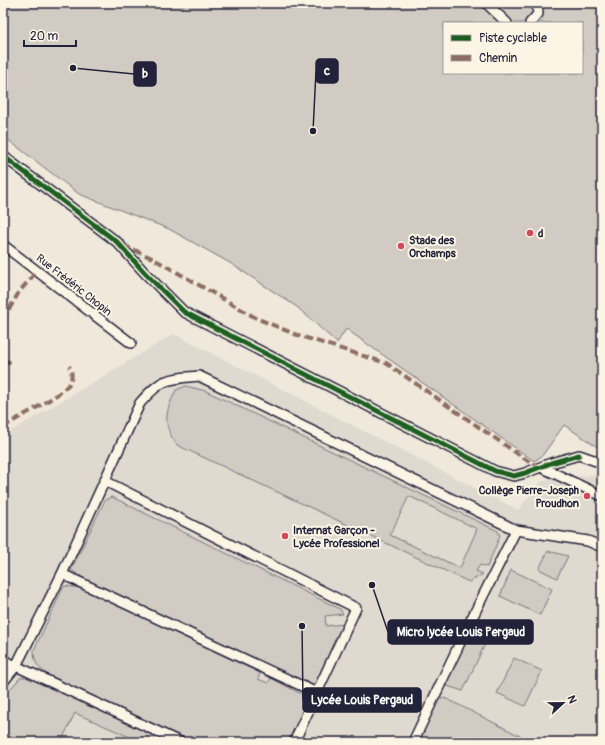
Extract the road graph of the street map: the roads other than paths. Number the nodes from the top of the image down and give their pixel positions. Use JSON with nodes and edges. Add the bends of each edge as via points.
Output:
{"nodes":[{"id":1,"x":486,"y":3,"type":"edge"},
{"id":2,"x":537,"y":3,"type":"edge"},
{"id":3,"x":506,"y":22,"type":"edge"},
{"id":4,"x":531,"y":22,"type":"edge"},
{"id":5,"x":3,"y":156,"type":"edge"},
{"id":6,"x":3,"y":245,"type":"edge"},
{"id":7,"x":131,"y":343,"type":"dead end"},
{"id":8,"x":602,"y":463,"type":"edge"},
{"id":9,"x":540,"y":467,"type":"junction"},
{"id":10,"x":105,"y":481,"type":"junction"},
{"id":11,"x":602,"y":496,"type":"edge"},
{"id":12,"x":516,"y":530,"type":"junction"},
{"id":13,"x":602,"y":547,"type":"edge"},
{"id":14,"x":62,"y":574,"type":"junction"},
{"id":15,"x":3,"y":660,"type":"edge"},
{"id":16,"x":16,"y":666,"type":"junction"},
{"id":17,"x":3,"y":682,"type":"edge"},
{"id":18,"x":317,"y":693,"type":"junction"},
{"id":19,"x":180,"y":742,"type":"edge"},
{"id":20,"x":294,"y":742,"type":"edge"},
{"id":21,"x":413,"y":742,"type":"edge"}],
"edges":[{"from":1,"to":3,"type":"lane"},
{"from":2,"to":4,"type":"lane","via":[[538,14]]},
{"from":5,"to":9,"type":"lane","via":[[117,242],[184,312],[495,471],[514,476]]},
{"from":6,"to":7,"type":"lane","name":"Rue Frédéric Chopin"},
{"from":8,"to":9,"type":"lane","via":[[579,455]]},
{"from":9,"to":11,"type":"lane"},
{"from":10,"to":12,"type":"lane","via":[[140,403],[156,386],[173,378],[199,376]]},
{"from":10,"to":14,"type":"lane"},
{"from":10,"to":18,"type":"lane","via":[[356,608]]},
{"from":12,"to":13,"type":"lane","via":[[588,541]]},
{"from":12,"to":21,"type":"lane"},
{"from":14,"to":16,"type":"lane"},
{"from":14,"to":18,"type":"lane"},
{"from":15,"to":16,"type":"lane"},
{"from":16,"to":17,"type":"lane"},
{"from":16,"to":19,"type":"lane"},
{"from":18,"to":20,"type":"lane"}]}
